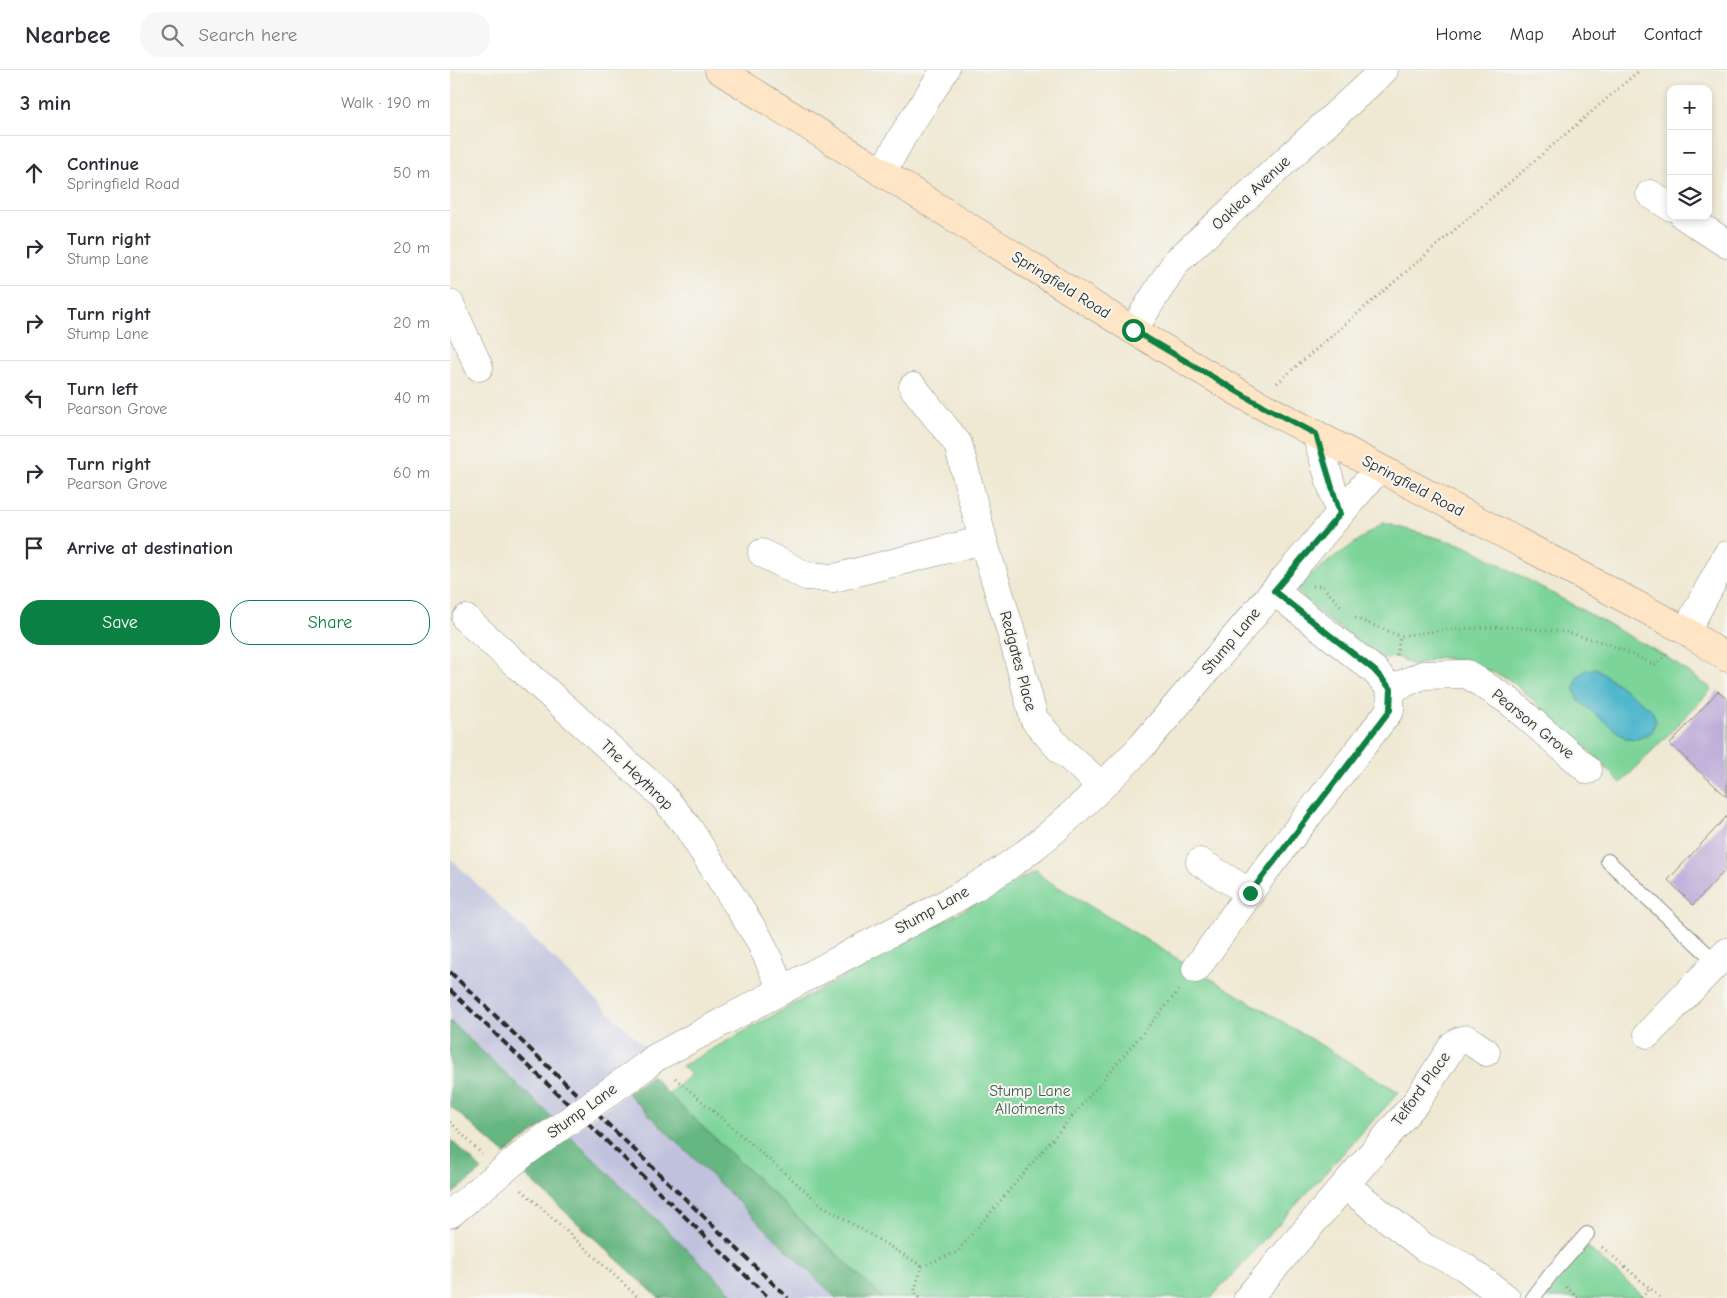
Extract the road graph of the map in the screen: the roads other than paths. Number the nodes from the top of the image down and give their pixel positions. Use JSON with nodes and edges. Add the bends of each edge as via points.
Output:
{"nodes":[{"id":1,"x":719,"y":70,"type":"edge"},
{"id":2,"x":945,"y":70,"type":"edge"},
{"id":3,"x":1384,"y":70,"type":"edge"},
{"id":4,"x":882,"y":173,"type":"junction"},
{"id":5,"x":1690,"y":220,"type":"edge"},
{"id":6,"x":1727,"y":244,"type":"edge"},
{"id":7,"x":450,"y":304,"type":"edge"},
{"id":8,"x":1133,"y":330,"type":"junction"},
{"id":9,"x":479,"y":367,"type":"dead end"},
{"id":10,"x":913,"y":388,"type":"dead end"},
{"id":11,"x":1316,"y":434,"type":"junction"},
{"id":12,"x":1379,"y":468,"type":"junction"},
{"id":13,"x":1340,"y":514,"type":"junction"},
{"id":14,"x":983,"y":540,"type":"junction"},
{"id":15,"x":762,"y":553,"type":"dead end"},
{"id":16,"x":1727,"y":555,"type":"edge"},
{"id":17,"x":1274,"y":591,"type":"junction"},
{"id":18,"x":466,"y":619,"type":"dead end"},
{"id":19,"x":1686,"y":631,"type":"junction"},
{"id":20,"x":1727,"y":658,"type":"edge"},
{"id":21,"x":1391,"y":689,"type":"junction"},
{"id":22,"x":1588,"y":770,"type":"dead end"},
{"id":23,"x":1102,"y":786,"type":"junction"},
{"id":24,"x":1608,"y":860,"type":"dead end"},
{"id":25,"x":1200,"y":862,"type":"dead end"},
{"id":26,"x":1250,"y":893,"type":"junction"},
{"id":27,"x":1722,"y":958,"type":"edge"},
{"id":28,"x":1196,"y":969,"type":"road end"},
{"id":29,"x":782,"y":989,"type":"junction"},
{"id":30,"x":1648,"y":1034,"type":"dead end"},
{"id":31,"x":1486,"y":1052,"type":"dead end"},
{"id":32,"x":1344,"y":1185,"type":"junction"},
{"id":33,"x":450,"y":1214,"type":"edge"},
{"id":34,"x":1587,"y":1234,"type":"road end"},
{"id":35,"x":1248,"y":1298,"type":"edge"},
{"id":36,"x":1506,"y":1298,"type":"edge"},
{"id":37,"x":1533,"y":1298,"type":"edge"}],
"edges":[{"from":1,"to":4,"type":"main road","name":"Springfield Road"},
{"from":2,"to":4,"type":"street"},
{"from":3,"to":8,"type":"street","name":"Oaklea Avenue","via":[[1176,262]]},
{"from":4,"to":8,"type":"main road","name":"Springfield Road"},
{"from":5,"to":6,"type":"street"},
{"from":7,"to":9,"type":"street"},
{"from":8,"to":11,"type":"main road","name":"Springfield Road"},
{"from":10,"to":14,"type":"street","name":"Redgates Place","via":[[958,444]]},
{"from":11,"to":12,"type":"main road","name":"Springfield Road"},
{"from":11,"to":13,"type":"street"},
{"from":12,"to":13,"type":"street","name":"Stump Lane"},
{"from":12,"to":19,"type":"main road","name":"Springfield Road"},
{"from":13,"to":17,"type":"street","name":"Stump Lane"},
{"from":14,"to":15,"type":"street","via":[[834,578],[806,576]]},
{"from":14,"to":23,"type":"street","name":"Redgates Place","via":[[1034,719],[1059,748]]},
{"from":16,"to":19,"type":"street"},
{"from":17,"to":21,"type":"street","via":[[1374,670]]},
{"from":17,"to":23,"type":"street","name":"Stump Lane","via":[[1142,746]]},
{"from":18,"to":29,"type":"street","name":"The Heythrop","via":[[660,794],[687,826],[759,939]]},
{"from":19,"to":20,"type":"main road","name":"Springfield Road"},
{"from":21,"to":22,"type":"street","name":"Pearson Grove","via":[[1423,675],[1467,674],[1509,701]]},
{"from":21,"to":26,"type":"street","via":[[1390,710]]},
{"from":23,"to":29,"type":"street","name":"Stump Lane","via":[[1034,847],[997,873],[956,898]]},
{"from":24,"to":27,"type":"lane"},
{"from":25,"to":26,"type":"street"},
{"from":26,"to":28,"type":"street"},
{"from":27,"to":30,"type":"street"},
{"from":29,"to":33,"type":"street","name":"Stump Lane","bridge":true,"via":[[650,1062],[528,1150]]},
{"from":31,"to":32,"type":"street","name":"Telford Place","via":[[1467,1039],[1453,1045],[1417,1101]]},
{"from":32,"to":35,"type":"street","name":"Telford Place"},
{"from":32,"to":36,"type":"street","via":[[1425,1248],[1463,1266]]},
{"from":34,"to":37,"type":"lane"}]}
